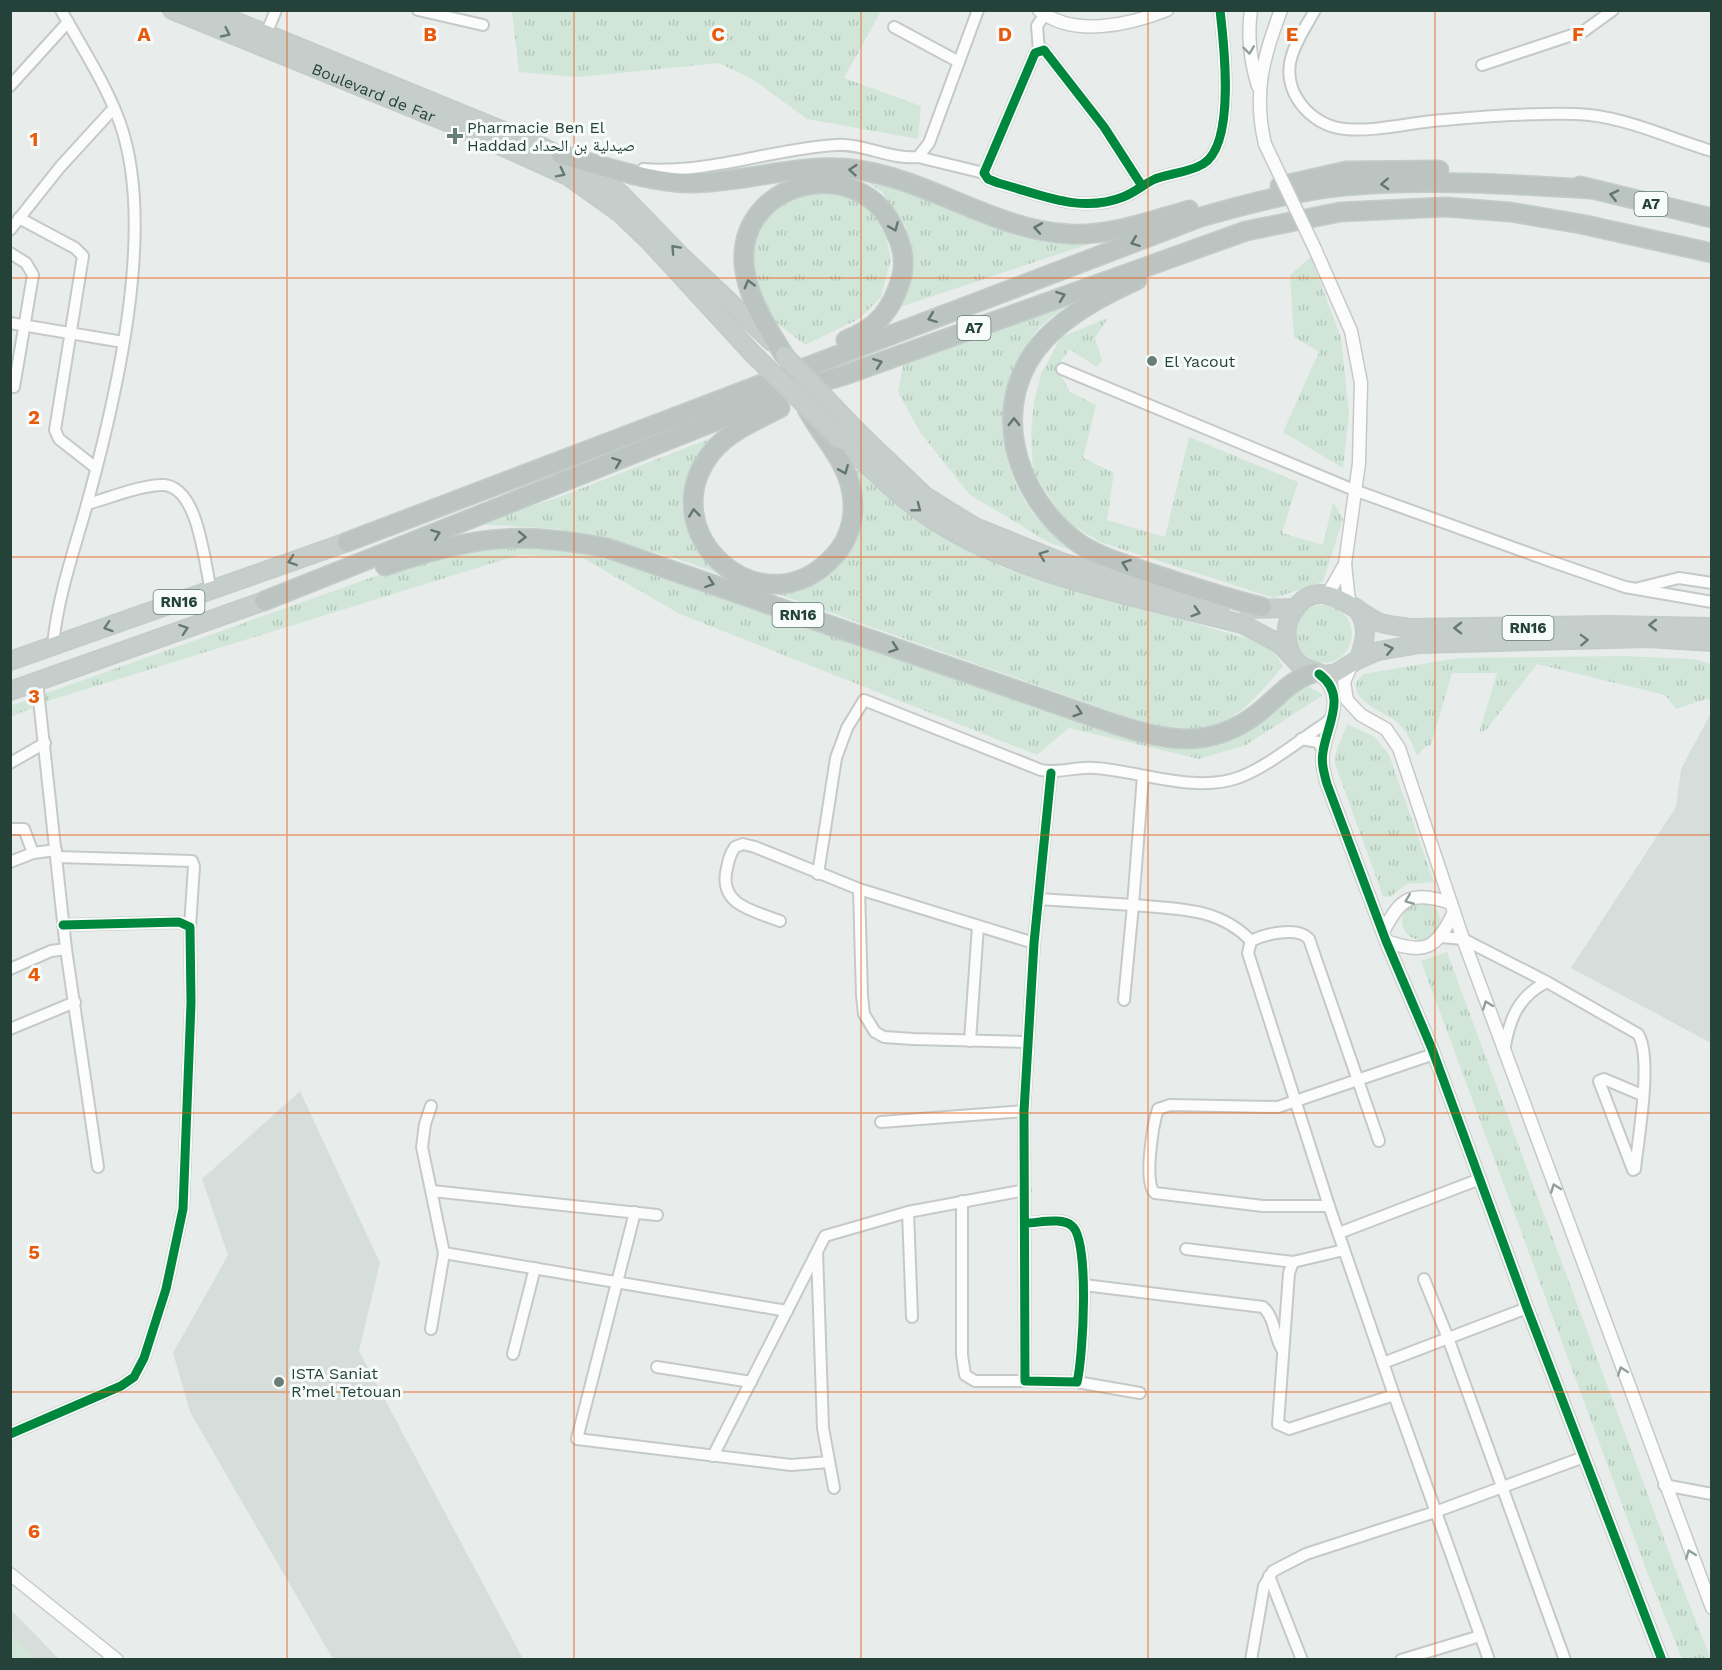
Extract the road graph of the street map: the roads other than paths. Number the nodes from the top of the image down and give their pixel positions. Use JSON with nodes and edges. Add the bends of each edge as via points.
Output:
{"nodes":[{"id":1,"x":61,"y":10,"type":"edge"},
{"id":2,"x":172,"y":10,"type":"edge"},
{"id":3,"x":208,"y":10,"type":"edge"},
{"id":4,"x":276,"y":10,"type":"edge"},
{"id":5,"x":418,"y":10,"type":"edge"},
{"id":6,"x":978,"y":10,"type":"edge"},
{"id":7,"x":1167,"y":10,"type":"edge"},
{"id":8,"x":1220,"y":10,"type":"edge"},
{"id":9,"x":1251,"y":10,"type":"edge"},
{"id":10,"x":1281,"y":10,"type":"edge"},
{"id":11,"x":1315,"y":10,"type":"edge"},
{"id":12,"x":1613,"y":10,"type":"edge"},
{"id":13,"x":1041,"y":13,"type":"edge"},
{"id":14,"x":68,"y":22,"type":"junction"},
{"id":15,"x":483,"y":25,"type":"dead end"},
{"id":16,"x":894,"y":27,"type":"dead end"},
{"id":17,"x":266,"y":34,"type":"junction"},
{"id":18,"x":1039,"y":51,"type":"junction"},
{"id":19,"x":959,"y":63,"type":"junction"},
{"id":20,"x":1482,"y":65,"type":"dead end"},
{"id":21,"x":10,"y":87,"type":"edge"},
{"id":22,"x":1259,"y":89,"type":"junction"},
{"id":23,"x":114,"y":108,"type":"junction"},
{"id":24,"x":1712,"y":151,"type":"edge"},
{"id":25,"x":561,"y":155,"type":"junction"},
{"id":26,"x":918,"y":157,"type":"junction"},
{"id":27,"x":607,"y":167,"type":"junction"},
{"id":28,"x":984,"y":173,"type":"junction"},
{"id":29,"x":1142,"y":186,"type":"junction"},
{"id":30,"x":1590,"y":189,"type":"junction"},
{"id":31,"x":19,"y":218,"type":"junction"},
{"id":32,"x":1712,"y":218,"type":"edge"},
{"id":33,"x":1581,"y":224,"type":"junction"},
{"id":34,"x":10,"y":230,"type":"edge"},
{"id":35,"x":10,"y":253,"type":"edge"},
{"id":36,"x":1712,"y":253,"type":"edge"},
{"id":37,"x":10,"y":323,"type":"edge"},
{"id":38,"x":25,"y":327,"type":"junction"},
{"id":39,"x":70,"y":333,"type":"junction"},
{"id":40,"x":123,"y":342,"type":"junction"},
{"id":41,"x":784,"y":355,"type":"junction"},
{"id":42,"x":1062,"y":369,"type":"dead end"},
{"id":43,"x":842,"y":376,"type":"junction"},
{"id":44,"x":14,"y":387,"type":"dead end"},
{"id":45,"x":803,"y":403,"type":"junction"},
{"id":46,"x":96,"y":468,"type":"junction"},
{"id":47,"x":1354,"y":490,"type":"junction"},
{"id":48,"x":87,"y":504,"type":"junction"},
{"id":49,"x":347,"y":542,"type":"junction"},
{"id":50,"x":1345,"y":564,"type":"junction"},
{"id":51,"x":1712,"y":583,"type":"edge"},
{"id":52,"x":1637,"y":589,"type":"junction"},
{"id":53,"x":211,"y":590,"type":"junction"},
{"id":54,"x":1328,"y":594,"type":"junction"},
{"id":55,"x":264,"y":602,"type":"junction"},
{"id":56,"x":1712,"y":602,"type":"edge"},
{"id":57,"x":1350,"y":603,"type":"junction"},
{"id":58,"x":1262,"y":608,"type":"junction"},
{"id":59,"x":1296,"y":608,"type":"junction"},
{"id":60,"x":1712,"y":627,"type":"edge"},
{"id":61,"x":1712,"y":642,"type":"edge"},
{"id":62,"x":53,"y":645,"type":"junction"},
{"id":63,"x":1291,"y":654,"type":"junction"},
{"id":64,"x":10,"y":661,"type":"edge"},
{"id":65,"x":1355,"y":662,"type":"junction"},
{"id":66,"x":1316,"y":673,"type":"junction"},
{"id":67,"x":37,"y":681,"type":"junction"},
{"id":68,"x":10,"y":691,"type":"edge"},
{"id":69,"x":1334,"y":713,"type":"junction"},
{"id":70,"x":1301,"y":739,"type":"junction"},
{"id":71,"x":45,"y":743,"type":"junction"},
{"id":72,"x":1323,"y":750,"type":"junction"},
{"id":73,"x":10,"y":763,"type":"edge"},
{"id":74,"x":1051,"y":772,"type":"junction"},
{"id":75,"x":1143,"y":776,"type":"junction"},
{"id":76,"x":10,"y":829,"type":"edge"},
{"id":77,"x":33,"y":853,"type":"junction"},
{"id":78,"x":56,"y":853,"type":"junction"},
{"id":79,"x":10,"y":862,"type":"edge"},
{"id":80,"x":819,"y":874,"type":"junction"},
{"id":81,"x":859,"y":889,"type":"junction"},
{"id":82,"x":1038,"y":899,"type":"junction"},
{"id":83,"x":1133,"y":905,"type":"junction"},
{"id":84,"x":1452,"y":908,"type":"junction"},
{"id":85,"x":780,"y":921,"type":"dead end"},
{"id":86,"x":63,"y":925,"type":"junction"},
{"id":87,"x":978,"y":926,"type":"junction"},
{"id":88,"x":190,"y":927,"type":"junction"},
{"id":89,"x":1385,"y":937,"type":"junction"},
{"id":90,"x":1441,"y":937,"type":"junction"},
{"id":91,"x":1463,"y":939,"type":"junction"},
{"id":92,"x":1251,"y":941,"type":"junction"},
{"id":93,"x":1034,"y":944,"type":"junction"},
{"id":94,"x":66,"y":949,"type":"junction"},
{"id":95,"x":10,"y":969,"type":"edge"},
{"id":96,"x":1547,"y":981,"type":"junction"},
{"id":97,"x":1124,"y":1000,"type":"dead end"},
{"id":98,"x":75,"y":1002,"type":"junction"},
{"id":99,"x":10,"y":1029,"type":"edge"},
{"id":100,"x":970,"y":1041,"type":"junction"},
{"id":101,"x":1028,"y":1042,"type":"junction"},
{"id":102,"x":1504,"y":1051,"type":"junction"},
{"id":103,"x":1434,"y":1054,"type":"junction"},
{"id":104,"x":1358,"y":1082,"type":"junction"},
{"id":105,"x":1642,"y":1095,"type":"junction"},
{"id":106,"x":1297,"y":1101,"type":"junction"},
{"id":107,"x":431,"y":1106,"type":"dead end"},
{"id":108,"x":1024,"y":1111,"type":"junction"},
{"id":109,"x":881,"y":1122,"type":"dead end"},
{"id":110,"x":1379,"y":1141,"type":"dead end"},
{"id":111,"x":98,"y":1167,"type":"dead end"},
{"id":112,"x":1480,"y":1179,"type":"junction"},
{"id":113,"x":1026,"y":1190,"type":"junction"},
{"id":114,"x":432,"y":1191,"type":"junction"},
{"id":115,"x":962,"y":1201,"type":"junction"},
{"id":116,"x":1329,"y":1206,"type":"junction"},
{"id":117,"x":635,"y":1212,"type":"junction"},
{"id":118,"x":908,"y":1212,"type":"junction"},
{"id":119,"x":657,"y":1215,"type":"dead end"},
{"id":120,"x":1026,"y":1223,"type":"junction"},
{"id":121,"x":1339,"y":1233,"type":"junction"},
{"id":122,"x":1186,"y":1249,"type":"dead end"},
{"id":123,"x":817,"y":1250,"type":"junction"},
{"id":124,"x":1344,"y":1251,"type":"junction"},
{"id":125,"x":444,"y":1253,"type":"junction"},
{"id":126,"x":1293,"y":1262,"type":"junction"},
{"id":127,"x":535,"y":1268,"type":"junction"},
{"id":128,"x":1424,"y":1280,"type":"dead end"},
{"id":129,"x":617,"y":1282,"type":"junction"},
{"id":130,"x":1084,"y":1285,"type":"junction"},
{"id":131,"x":1527,"y":1308,"type":"junction"},
{"id":132,"x":787,"y":1311,"type":"junction"},
{"id":133,"x":912,"y":1317,"type":"dead end"},
{"id":134,"x":431,"y":1329,"type":"dead end"},
{"id":135,"x":1448,"y":1338,"type":"junction"},
{"id":136,"x":1283,"y":1351,"type":"junction"},
{"id":137,"x":513,"y":1354,"type":"dead end"},
{"id":138,"x":1383,"y":1363,"type":"junction"},
{"id":139,"x":657,"y":1366,"type":"dead end"},
{"id":140,"x":1025,"y":1381,"type":"junction"},
{"id":141,"x":751,"y":1382,"type":"junction"},
{"id":142,"x":1077,"y":1382,"type":"junction"},
{"id":143,"x":1140,"y":1393,"type":"dead end"},
{"id":144,"x":1394,"y":1395,"type":"junction"},
{"id":145,"x":10,"y":1434,"type":"edge"},
{"id":146,"x":713,"y":1456,"type":"junction"},
{"id":147,"x":1584,"y":1457,"type":"junction"},
{"id":148,"x":829,"y":1462,"type":"junction"},
{"id":149,"x":1664,"y":1485,"type":"junction"},
{"id":150,"x":1502,"y":1487,"type":"junction"},
{"id":151,"x":834,"y":1488,"type":"dead end"},
{"id":152,"x":1712,"y":1494,"type":"edge"},
{"id":153,"x":1435,"y":1512,"type":"junction"},
{"id":154,"x":10,"y":1574,"type":"edge"},
{"id":155,"x":1269,"y":1576,"type":"junction"},
{"id":156,"x":1712,"y":1608,"type":"edge"},
{"id":157,"x":1480,"y":1636,"type":"junction"},
{"id":158,"x":117,"y":1659,"type":"edge"},
{"id":159,"x":1251,"y":1659,"type":"edge"},
{"id":160,"x":1302,"y":1659,"type":"edge"},
{"id":161,"x":1401,"y":1659,"type":"edge"},
{"id":162,"x":1489,"y":1659,"type":"edge"},
{"id":163,"x":1565,"y":1659,"type":"edge"},
{"id":164,"x":1662,"y":1659,"type":"edge"}],
"edges":[{"from":1,"to":14,"type":"street"},
{"from":2,"to":45,"type":"highway","name":"Boulevard de Far","one_way":true,"bridge":true,"via":[[568,176],[620,213]]},
{"from":3,"to":17,"type":"highway","name":"Boulevard de Far"},
{"from":4,"to":17,"type":"street"},
{"from":5,"to":15,"type":"street"},
{"from":6,"to":19,"type":"street"},
{"from":7,"to":13,"type":"street","via":[[1096,27],[1068,26]]},
{"from":8,"to":29,"type":"street","via":[[1226,89],[1223,118],[1210,158],[1193,169]]},
{"from":9,"to":22,"type":"street","one_way":true,"via":[[1249,52]]},
{"from":10,"to":22,"type":"street","via":[[1268,45]]},
{"from":11,"to":24,"type":"street","via":[[1291,56],[1290,79],[1300,104],[1331,126],[1360,129],[1462,118],[1576,114],[1617,121]]},
{"from":12,"to":20,"type":"street","via":[[1584,31]]},
{"from":13,"to":18,"type":"street","via":[[1037,26]]},
{"from":14,"to":21,"type":"street"},
{"from":14,"to":23,"type":"street"},
{"from":16,"to":19,"type":"street"},
{"from":17,"to":25,"type":"highway","name":"Boulevard de Far"},
{"from":18,"to":28,"type":"street"},
{"from":18,"to":29,"type":"street","via":[[1047,51]]},
{"from":19,"to":26,"type":"street","via":[[929,143]]},
{"from":22,"to":47,"type":"street","bridge":true,"via":[[1258,113],[1265,144],[1315,249],[1356,349],[1362,427]]},
{"from":23,"to":31,"type":"street"},
{"from":23,"to":40,"type":"street","via":[[128,152],[135,220],[133,278]]},
{"from":25,"to":27,"type":"highway"},
{"from":41,"to":25,"type":"highway","name":"Boulevard de Far","one_way":true,"via":[[621,194]]},
{"from":26,"to":27,"type":"street","via":[[844,144],[691,170]]},
{"from":26,"to":28,"type":"street"},
{"from":30,"to":27,"type":"highway","one_way":true,"via":[[1561,179],[1493,172],[1346,171],[1109,232],[1069,234],[1022,225],[894,176],[850,169],[792,170],[694,183],[648,178]]},
{"from":28,"to":29,"type":"street","via":[[998,183],[1066,204],[1109,201]]},
{"from":32,"to":30,"type":"highway","number":"A7","one_way":true},
{"from":30,"to":49,"type":"highway","number":"A7","one_way":true,"via":[[1419,182],[1364,185],[1221,211]]},
{"from":31,"to":34,"type":"street"},
{"from":31,"to":39,"type":"street","via":[[82,254]]},
{"from":33,"to":36,"type":"highway","number":"A7"},
{"from":43,"to":33,"type":"highway","number":"A7","one_way":true,"via":[[1246,231],[1340,212],[1445,207]]},
{"from":58,"to":33,"type":"highway","one_way":true,"via":[[1121,563],[1079,544],[1053,521],[1024,477],[1014,442],[1016,398],[1025,370],[1044,340],[1068,318],[1114,290],[1172,265],[1332,220],[1422,218]]},
{"from":35,"to":38,"type":"street","via":[[26,263],[33,275]]},
{"from":37,"to":38,"type":"street"},
{"from":38,"to":39,"type":"street"},
{"from":38,"to":44,"type":"street"},
{"from":39,"to":40,"type":"street"},
{"from":39,"to":46,"type":"street","via":[[54,430],[59,439]]},
{"from":40,"to":46,"type":"street"},
{"from":41,"to":49,"type":"highway","number":"RN16","one_way":true,"via":[[757,311],[748,285],[744,263],[747,239],[766,206],[784,193],[819,182],[844,185],[872,198],[890,217],[902,246],[903,274],[894,303],[857,336],[490,476]]},
{"from":58,"to":41,"type":"highway","number":"RN16","one_way":true,"bridge":true,"via":[[1212,602],[1064,563],[975,527],[925,496]]},
{"from":42,"to":47,"type":"street"},
{"from":45,"to":43,"type":"highway","one_way":true,"via":[[838,455],[850,484],[850,529],[838,552],[813,576],[785,584],[760,583],[729,571],[705,543],[695,524],[693,508],[697,478],[712,452],[730,436]]},
{"from":55,"to":43,"type":"highway","number":"A7","one_way":true,"via":[[796,389]]},
{"from":45,"to":63,"type":"highway","name":"Boulevard de Far","one_way":true,"bridge":true,"via":[[918,510],[985,549],[1032,567],[1242,624]]},
{"from":46,"to":48,"type":"street"},
{"from":47,"to":50,"type":"street"},
{"from":47,"to":52,"type":"street"},
{"from":48,"to":53,"type":"street","via":[[164,485],[177,490],[189,504]]},
{"from":48,"to":62,"type":"street","via":[[58,600]]},
{"from":49,"to":53,"type":"highway","number":"RN16","one_way":true},
{"from":50,"to":54,"type":"street"},
{"from":50,"to":57,"type":"street"},
{"from":51,"to":52,"type":"street","via":[[1679,578]]},
{"from":52,"to":56,"type":"street"},
{"from":53,"to":62,"type":"highway","number":"RN16","one_way":true},
{"from":54,"to":57,"type":"highway","number":"RN16"},
{"from":54,"to":59,"type":"highway","number":"RN16","via":[[1308,599]]},
{"from":55,"to":66,"type":"highway","number":"RN16","one_way":true,"via":[[286,602],[453,545],[506,537],[556,538],[640,558],[1056,705],[1169,738],[1194,740],[1231,730],[1293,682]]},
{"from":67,"to":55,"type":"highway","number":"RN16","one_way":true},
{"from":60,"to":57,"type":"highway","number":"RN16","one_way":true,"via":[[1410,628],[1380,622]]},
{"from":57,"to":65,"type":"highway","via":[[1365,626],[1366,640]]},
{"from":58,"to":59,"type":"highway","number":"RN16"},
{"from":59,"to":63,"type":"highway","via":[[1286,630]]},
{"from":65,"to":61,"type":"highway","number":"RN16","one_way":true,"via":[[1393,648],[1420,644],[1648,638]]},
{"from":62,"to":64,"type":"highway","number":"RN16"},
{"from":63,"to":66,"type":"highway","via":[[1301,666]]},
{"from":65,"to":66,"type":"highway","number":"RN16","via":[[1336,674]]},
{"from":65,"to":84,"type":"street","via":[[1344,682],[1347,700],[1361,716],[1386,729],[1399,748]]},
{"from":66,"to":69,"type":"street","via":[[1330,685]]},
{"from":67,"to":68,"type":"highway","number":"RN16"},
{"from":67,"to":71,"type":"street"},
{"from":69,"to":70,"type":"street"},
{"from":69,"to":72,"type":"street"},
{"from":70,"to":72,"type":"street","via":[[1318,742]]},
{"from":70,"to":75,"type":"street","via":[[1241,777],[1193,781]]},
{"from":71,"to":73,"type":"street"},
{"from":71,"to":78,"type":"street"},
{"from":72,"to":89,"type":"street","via":[[1327,784]]},
{"from":74,"to":75,"type":"street","via":[[1096,768]]},
{"from":74,"to":80,"type":"street","via":[[864,700],[847,728],[836,758]]},
{"from":74,"to":82,"type":"street"},
{"from":75,"to":83,"type":"street"},
{"from":76,"to":77,"type":"street","via":[[24,829]]},
{"from":77,"to":78,"type":"street"},
{"from":77,"to":79,"type":"street"},
{"from":78,"to":86,"type":"street"},
{"from":78,"to":88,"type":"street","via":[[192,861]]},
{"from":80,"to":81,"type":"street"},
{"from":80,"to":85,"type":"street","via":[[755,847],[735,847],[727,866],[727,895]]},
{"from":81,"to":87,"type":"street"},
{"from":81,"to":100,"type":"street","via":[[861,996],[868,1024],[884,1037]]},
{"from":82,"to":83,"type":"street"},
{"from":82,"to":93,"type":"street"},
{"from":83,"to":92,"type":"street","via":[[1204,912],[1229,922]]},
{"from":83,"to":97,"type":"street"},
{"from":84,"to":89,"type":"street","one_way":true,"via":[[1426,897],[1412,898],[1395,909]]},
{"from":84,"to":90,"type":"street"},
{"from":84,"to":91,"type":"street"},
{"from":86,"to":88,"type":"street","via":[[179,922]]},
{"from":86,"to":94,"type":"street"},
{"from":87,"to":93,"type":"street"},
{"from":87,"to":100,"type":"street"},
{"from":88,"to":145,"type":"street","via":[[183,1209],[172,1267],[144,1358],[134,1377],[121,1386]]},
{"from":89,"to":90,"type":"street","via":[[1418,949]]},
{"from":89,"to":103,"type":"street"},
{"from":90,"to":91,"type":"street"},
{"from":91,"to":96,"type":"street"},
{"from":102,"to":91,"type":"street","one_way":true},
{"from":92,"to":104,"type":"street","via":[[1266,935],[1294,933],[1309,939]]},
{"from":92,"to":106,"type":"street","via":[[1248,953]]},
{"from":93,"to":101,"type":"street"},
{"from":94,"to":95,"type":"street","via":[[51,951]]},
{"from":94,"to":98,"type":"street"},
{"from":96,"to":102,"type":"street","via":[[1521,1000],[1508,1027]]},
{"from":96,"to":105,"type":"street","via":[[1638,1034],[1645,1051]]},
{"from":98,"to":99,"type":"street"},
{"from":98,"to":111,"type":"street"},
{"from":100,"to":101,"type":"street"},
{"from":101,"to":108,"type":"street"},
{"from":149,"to":102,"type":"street","one_way":true},
{"from":103,"to":104,"type":"street"},
{"from":103,"to":112,"type":"street"},
{"from":104,"to":106,"type":"street"},
{"from":104,"to":110,"type":"street"},
{"from":105,"to":105,"type":"street","via":[[1604,1079],[1599,1082],[1633,1170]]},
{"from":106,"to":116,"type":"street"},
{"from":106,"to":116,"type":"street","via":[[1268,1108],[1160,1107],[1155,1116],[1149,1185],[1152,1191],[1165,1195],[1263,1206]]},
{"from":107,"to":114,"type":"street","via":[[422,1136]]},
{"from":108,"to":109,"type":"street"},
{"from":108,"to":113,"type":"street"},
{"from":112,"to":121,"type":"street"},
{"from":112,"to":131,"type":"street"},
{"from":113,"to":115,"type":"street"},
{"from":113,"to":120,"type":"street"},
{"from":114,"to":117,"type":"street"},
{"from":114,"to":125,"type":"street"},
{"from":115,"to":118,"type":"street"},
{"from":115,"to":140,"type":"street","via":[[965,1375],[975,1382]]},
{"from":116,"to":121,"type":"street"},
{"from":117,"to":119,"type":"street"},
{"from":117,"to":129,"type":"street"},
{"from":118,"to":123,"type":"street","via":[[830,1233]]},
{"from":118,"to":133,"type":"street"},
{"from":120,"to":130,"type":"street","via":[[1064,1222],[1076,1229]]},
{"from":120,"to":140,"type":"street"},
{"from":121,"to":124,"type":"street"},
{"from":122,"to":126,"type":"street"},
{"from":123,"to":132,"type":"street"},
{"from":123,"to":148,"type":"street","via":[[823,1428]]},
{"from":124,"to":126,"type":"street"},
{"from":124,"to":138,"type":"street"},
{"from":125,"to":127,"type":"street"},
{"from":125,"to":134,"type":"street"},
{"from":126,"to":136,"type":"street","via":[[1288,1273]]},
{"from":127,"to":129,"type":"street"},
{"from":127,"to":137,"type":"street"},
{"from":128,"to":135,"type":"street"},
{"from":129,"to":132,"type":"street"},
{"from":129,"to":146,"type":"street","via":[[577,1439]]},
{"from":130,"to":136,"type":"street","via":[[1263,1307]]},
{"from":130,"to":142,"type":"street"},
{"from":131,"to":135,"type":"street"},
{"from":131,"to":147,"type":"street"},
{"from":132,"to":141,"type":"street"},
{"from":135,"to":138,"type":"street"},
{"from":135,"to":150,"type":"street"},
{"from":136,"to":144,"type":"street","via":[[1277,1419],[1282,1428],[1311,1423]]},
{"from":138,"to":144,"type":"street"},
{"from":139,"to":141,"type":"street"},
{"from":140,"to":142,"type":"street"},
{"from":141,"to":146,"type":"street"},
{"from":142,"to":143,"type":"street"},
{"from":144,"to":153,"type":"street"},
{"from":146,"to":148,"type":"street","via":[[801,1465]]},
{"from":147,"to":150,"type":"street"},
{"from":147,"to":164,"type":"street"},
{"from":148,"to":151,"type":"street"},
{"from":149,"to":152,"type":"street"},
{"from":156,"to":149,"type":"street","one_way":true},
{"from":150,"to":153,"type":"street"},
{"from":150,"to":163,"type":"street"},
{"from":153,"to":155,"type":"street","via":[[1306,1554]]},
{"from":153,"to":157,"type":"street"},
{"from":154,"to":158,"type":"street"},
{"from":155,"to":159,"type":"street"},
{"from":155,"to":160,"type":"street"},
{"from":157,"to":161,"type":"street"},
{"from":157,"to":162,"type":"street"}]}
